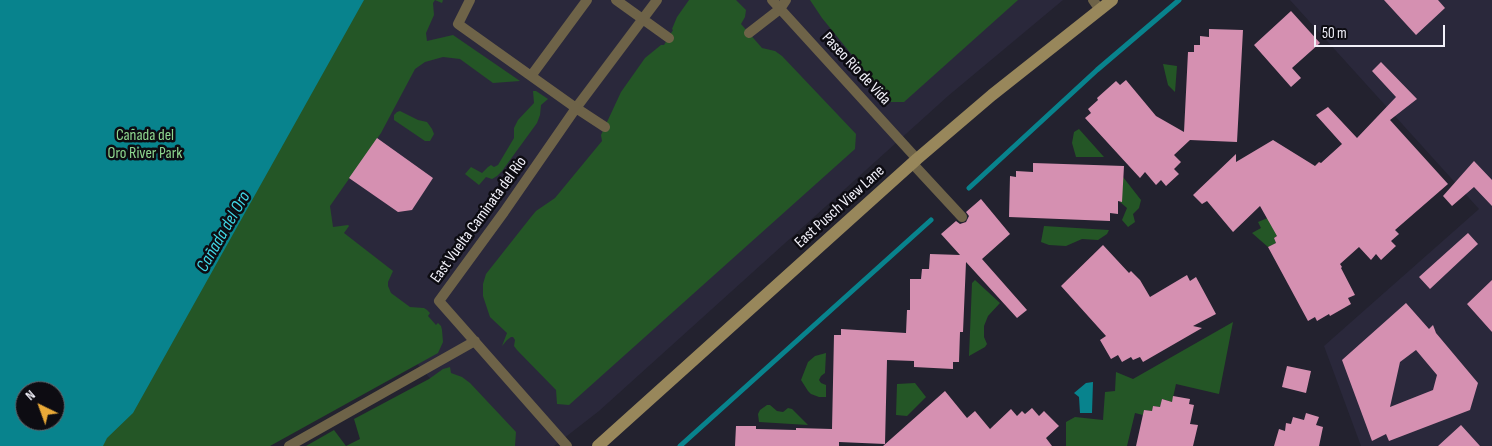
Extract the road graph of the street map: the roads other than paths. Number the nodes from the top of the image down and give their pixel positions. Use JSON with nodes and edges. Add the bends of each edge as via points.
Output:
{"nodes":[{"id":1,"x":470,"y":0,"type":"edge"},
{"id":2,"x":587,"y":0,"type":"edge"},
{"id":3,"x":616,"y":0,"type":"edge"},
{"id":4,"x":657,"y":0,"type":"edge"},
{"id":5,"x":772,"y":0,"type":"edge"},
{"id":6,"x":1112,"y":0,"type":"edge"},
{"id":7,"x":783,"y":4,"type":"edge"},
{"id":8,"x":1096,"y":5,"type":"edge"},
{"id":9,"x":644,"y":20,"type":"junction"},
{"id":10,"x":750,"y":33,"type":"dead end"},
{"id":11,"x":668,"y":38,"type":"dead end"},
{"id":12,"x":531,"y":76,"type":"junction"},
{"id":13,"x":576,"y":108,"type":"junction"},
{"id":14,"x":605,"y":127,"type":"dead end"},
{"id":15,"x":915,"y":161,"type":"junction"},
{"id":16,"x":962,"y":217,"type":"dead end"},
{"id":17,"x":475,"y":341,"type":"junction"},
{"id":18,"x":289,"y":446,"type":"edge"},
{"id":19,"x":567,"y":446,"type":"edge"},
{"id":20,"x":598,"y":446,"type":"edge"}],
"edges":[{"from":1,"to":12,"type":"lane","via":[[458,24]]},
{"from":2,"to":12,"type":"lane"},
{"from":3,"to":9,"type":"lane"},
{"from":4,"to":9,"type":"lane","name":"East Vuelta Caminata del Rio"},
{"from":5,"to":7,"type":"lane","name":"Paseo Rio de Vida"},
{"from":6,"to":8,"type":"main road","name":"East Pusch View Lane"},
{"from":7,"to":10,"type":"lane"},
{"from":7,"to":15,"type":"lane","name":"Paseo Rio de Vida"},
{"from":8,"to":15,"type":"main road","name":"East Pusch View Lane"},
{"from":9,"to":11,"type":"lane"},
{"from":9,"to":13,"type":"lane","name":"East Vuelta Caminata del Rio"},
{"from":12,"to":13,"type":"lane"},
{"from":13,"to":14,"type":"lane"},
{"from":13,"to":17,"type":"lane","name":"East Vuelta Caminata del Rio","via":[[439,301]]},
{"from":15,"to":16,"type":"lane","name":"Paseo Rio de Vida"},
{"from":15,"to":20,"type":"main road","name":"East Pusch View Lane"},
{"from":17,"to":18,"type":"lane"},
{"from":17,"to":19,"type":"lane","name":"East Vuelta Caminata del Rio"}]}
